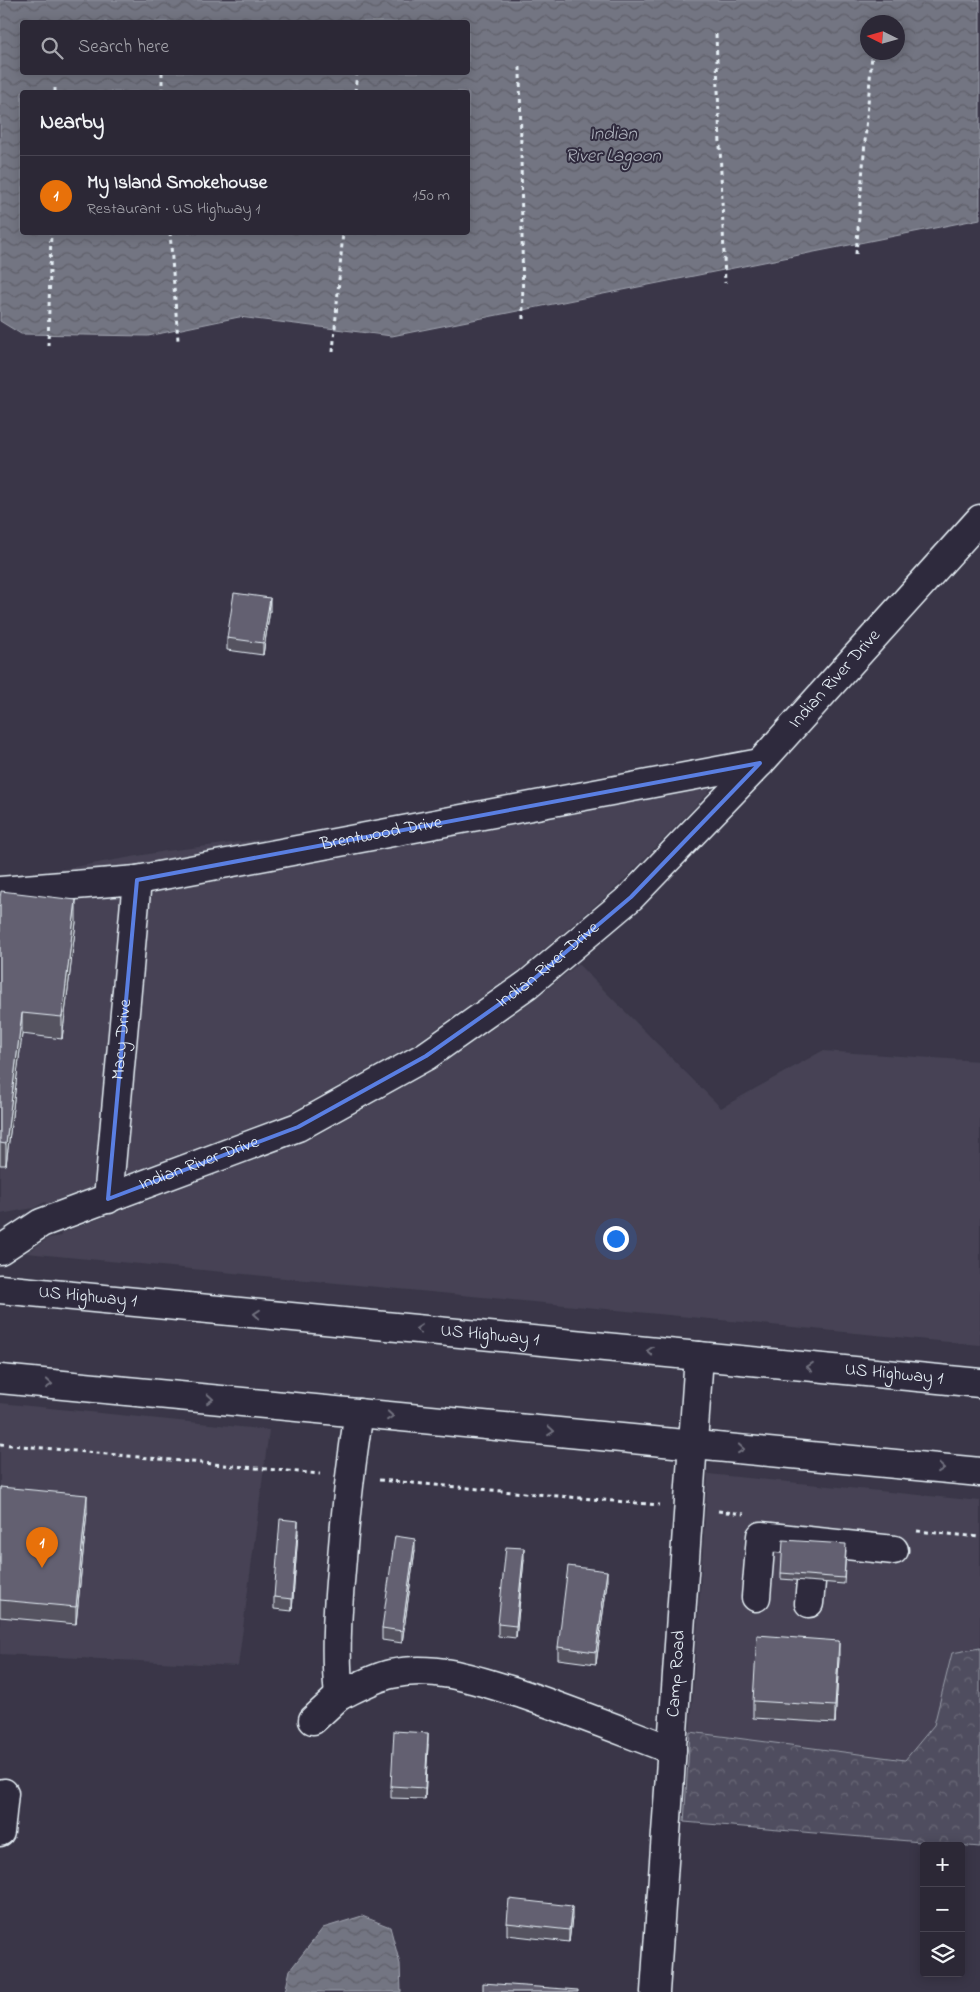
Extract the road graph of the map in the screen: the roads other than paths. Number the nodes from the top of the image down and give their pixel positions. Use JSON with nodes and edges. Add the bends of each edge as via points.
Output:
{"nodes":[{"id":1,"x":980,"y":519,"type":"edge"},
{"id":2,"x":760,"y":763,"type":"junction"},
{"id":3,"x":137,"y":880,"type":"junction"},
{"id":4,"x":0,"y":890,"type":"edge"},
{"id":5,"x":108,"y":1199,"type":"junction"},
{"id":6,"x":41,"y":1223,"type":"junction"},
{"id":7,"x":0,"y":1230,"type":"edge"},
{"id":8,"x":0,"y":1250,"type":"edge"},
{"id":9,"x":0,"y":1289,"type":"edge"},
{"id":10,"x":699,"y":1356,"type":"junction"},
{"id":11,"x":0,"y":1379,"type":"edge"},
{"id":12,"x":980,"y":1383,"type":"edge"},
{"id":13,"x":359,"y":1413,"type":"junction"},
{"id":14,"x":693,"y":1444,"type":"junction"},
{"id":15,"x":980,"y":1472,"type":"edge"},
{"id":16,"x":894,"y":1550,"type":"dead end"},
{"id":17,"x":756,"y":1597,"type":"dead end"},
{"id":18,"x":339,"y":1696,"type":"junction"},
{"id":19,"x":313,"y":1720,"type":"dead end"},
{"id":20,"x":672,"y":1750,"type":"junction"},
{"id":21,"x":4,"y":1793,"type":"dead end"},
{"id":22,"x":0,"y":1832,"type":"edge"},
{"id":23,"x":655,"y":1992,"type":"edge"}],
"edges":[{"from":1,"to":2,"type":"street","name":"Indian River Drive"},
{"from":2,"to":3,"type":"street","name":"Brentwood Drive"},
{"from":2,"to":5,"type":"street","name":"Indian River Drive","via":[[631,897],[528,984],[426,1056],[298,1127]]},
{"from":3,"to":4,"type":"street","name":"Brentwood Drive"},
{"from":3,"to":5,"type":"street","name":"Macy Drive"},
{"from":5,"to":6,"type":"street","name":"Indian River Drive"},
{"from":6,"to":7,"type":"street"},
{"from":6,"to":8,"type":"street","name":"Indian River Drive"},
{"from":10,"to":9,"type":"street","name":"US Highway 1","one_way":true},
{"from":12,"to":10,"type":"street","name":"US Highway 1","one_way":true},
{"from":10,"to":14,"type":"street","name":"Camp Road"},
{"from":11,"to":13,"type":"street","one_way":true},
{"from":13,"to":14,"type":"street","one_way":true},
{"from":13,"to":18,"type":"street","via":[[348,1477],[336,1642]]},
{"from":14,"to":15,"type":"street","one_way":true},
{"from":14,"to":20,"type":"street","name":"Camp Road"},
{"from":16,"to":17,"type":"street","via":[[814,1545],[761,1536]]},
{"from":18,"to":19,"type":"street"},
{"from":18,"to":20,"type":"street","via":[[392,1674],[414,1671],[454,1674],[561,1708]]},
{"from":20,"to":23,"type":"street","name":"Camp Road"},
{"from":21,"to":22,"type":"street"}]}
